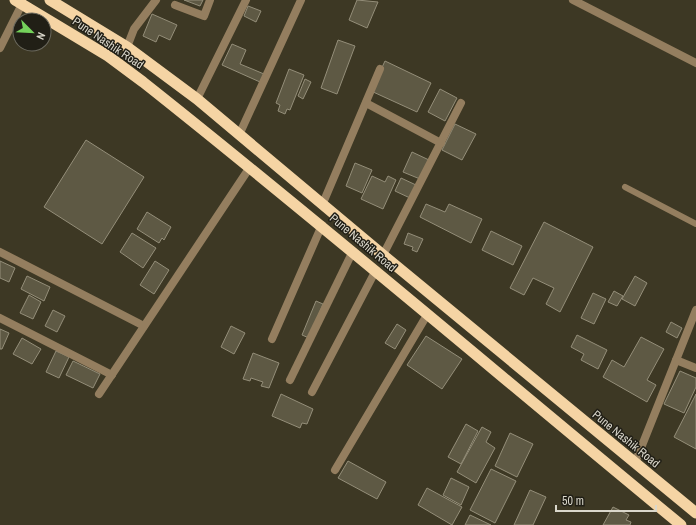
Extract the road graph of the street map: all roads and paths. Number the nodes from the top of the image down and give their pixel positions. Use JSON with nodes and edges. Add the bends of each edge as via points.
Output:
{"nodes":[{"id":1,"x":50,"y":0,"type":"edge"},
{"id":2,"x":156,"y":0,"type":"edge"},
{"id":3,"x":210,"y":0,"type":"edge"},
{"id":4,"x":246,"y":0,"type":"edge"},
{"id":5,"x":301,"y":0,"type":"edge"},
{"id":6,"x":573,"y":0,"type":"edge"},
{"id":7,"x":19,"y":2,"type":"edge"},
{"id":8,"x":175,"y":5,"type":"dead end"},
{"id":9,"x":127,"y":47,"type":"junction"},
{"id":10,"x":0,"y":48,"type":"edge"},
{"id":11,"x":696,"y":62,"type":"edge"},
{"id":12,"x":380,"y":69,"type":"dead end"},
{"id":13,"x":197,"y":99,"type":"junction"},
{"id":14,"x":366,"y":103,"type":"junction"},
{"id":15,"x":461,"y":103,"type":"dead end"},
{"id":16,"x":239,"y":135,"type":"junction"},
{"id":17,"x":441,"y":142,"type":"junction"},
{"id":18,"x":250,"y":167,"type":"junction"},
{"id":19,"x":625,"y":187,"type":"dead end"},
{"id":20,"x":323,"y":203,"type":"junction"},
{"id":21,"x":696,"y":224,"type":"edge"},
{"id":22,"x":322,"y":225,"type":"junction"},
{"id":23,"x":353,"y":251,"type":"junction"},
{"id":24,"x":0,"y":252,"type":"edge"},
{"id":25,"x":383,"y":255,"type":"junction"},
{"id":26,"x":376,"y":270,"type":"junction"},
{"id":27,"x":696,"y":310,"type":"edge"},
{"id":28,"x":427,"y":315,"type":"junction"},
{"id":29,"x":0,"y":318,"type":"edge"},
{"id":30,"x":144,"y":326,"type":"junction"},
{"id":31,"x":272,"y":339,"type":"dead end"},
{"id":32,"x":676,"y":360,"type":"junction"},
{"id":33,"x":696,"y":368,"type":"edge"},
{"id":34,"x":112,"y":375,"type":"junction"},
{"id":35,"x":290,"y":380,"type":"dead end"},
{"id":36,"x":312,"y":392,"type":"dead end"},
{"id":37,"x":99,"y":394,"type":"dead end"},
{"id":38,"x":635,"y":464,"type":"junction"},
{"id":39,"x":335,"y":470,"type":"dead end"},
{"id":40,"x":696,"y":513,"type":"edge"},
{"id":41,"x":681,"y":525,"type":"edge"}],
"edges":[{"from":1,"to":9,"type":"highway","name":"Pune Nashik Road"},
{"from":2,"to":9,"type":"street","via":[[134,29]]},
{"from":3,"to":8,"type":"street","via":[[204,16]]},
{"from":4,"to":13,"type":"street"},
{"from":5,"to":16,"type":"street"},
{"from":6,"to":11,"type":"street"},
{"from":7,"to":10,"type":"street"},
{"from":7,"to":18,"type":"highway","name":"Pune Nashik Road","via":[[108,56]]},
{"from":9,"to":13,"type":"highway","name":"Pune Nashik Road"},
{"from":12,"to":14,"type":"street"},
{"from":13,"to":16,"type":"highway","name":"Pune Nashik Road"},
{"from":14,"to":17,"type":"street"},
{"from":14,"to":20,"type":"street"},
{"from":15,"to":17,"type":"street"},
{"from":16,"to":20,"type":"highway","name":"Pune Nashik Road"},
{"from":17,"to":25,"type":"street"},
{"from":18,"to":22,"type":"highway","name":"Pune Nashik Road"},
{"from":18,"to":30,"type":"street"},
{"from":19,"to":21,"type":"lane"},
{"from":20,"to":25,"type":"highway","name":"Pune Nashik Road"},
{"from":22,"to":23,"type":"highway","name":"Pune Nashik Road"},
{"from":22,"to":31,"type":"street"},
{"from":23,"to":26,"type":"highway","name":"Pune Nashik Road"},
{"from":23,"to":35,"type":"street"},
{"from":24,"to":30,"type":"street"},
{"from":25,"to":38,"type":"highway","name":"Pune Nashik Road"},
{"from":26,"to":28,"type":"highway","name":"Pune Nashik Road"},
{"from":26,"to":36,"type":"street"},
{"from":27,"to":32,"type":"street"},
{"from":28,"to":39,"type":"street"},
{"from":28,"to":41,"type":"highway","name":"Pune Nashik Road"},
{"from":29,"to":34,"type":"street"},
{"from":30,"to":34,"type":"street"},
{"from":32,"to":33,"type":"street"},
{"from":32,"to":38,"type":"street"},
{"from":34,"to":37,"type":"street"},
{"from":38,"to":40,"type":"highway","name":"Pune Nashik Road"}]}
